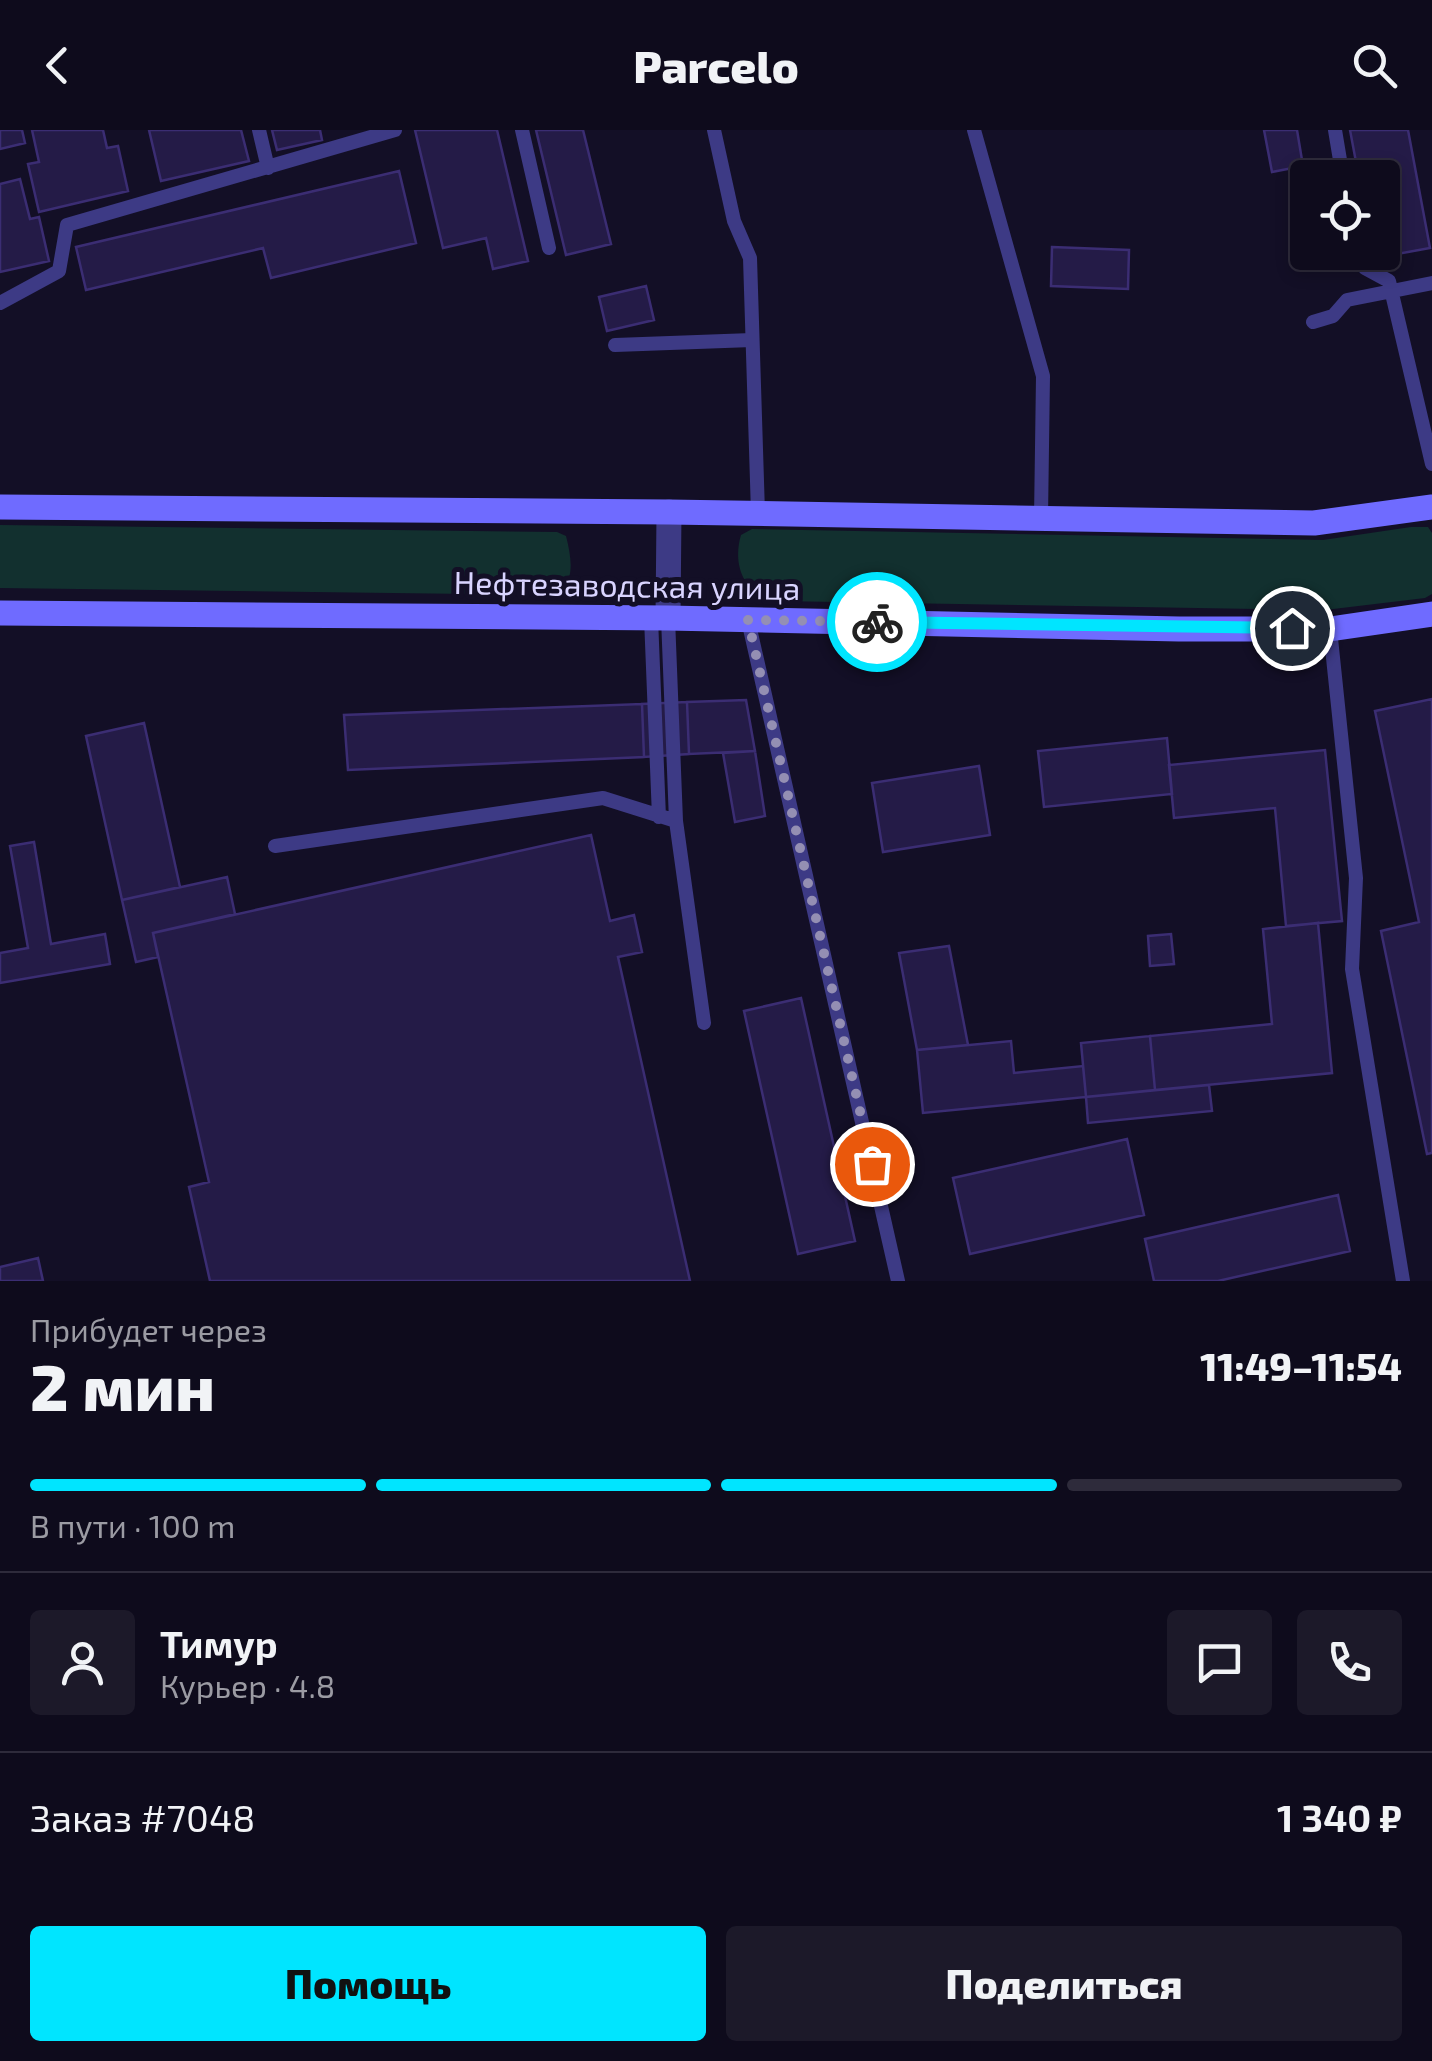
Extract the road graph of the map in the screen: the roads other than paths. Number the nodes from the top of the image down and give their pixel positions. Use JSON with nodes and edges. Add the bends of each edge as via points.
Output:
{"nodes":[{"id":1,"x":259,"y":130,"type":"edge"},
{"id":2,"x":395,"y":130,"type":"edge"},
{"id":3,"x":522,"y":130,"type":"edge"},
{"id":4,"x":714,"y":130,"type":"edge"},
{"id":5,"x":974,"y":130,"type":"edge"},
{"id":6,"x":1335,"y":130,"type":"edge"},
{"id":7,"x":1340,"y":160,"type":"edge"},
{"id":8,"x":268,"y":168,"type":"junction"},
{"id":9,"x":549,"y":248,"type":"dead end"},
{"id":10,"x":1368,"y":270,"type":"edge"},
{"id":11,"x":1432,"y":283,"type":"edge"},
{"id":12,"x":1390,"y":293,"type":"junction"},
{"id":13,"x":0,"y":303,"type":"edge"},
{"id":14,"x":1312,"y":322,"type":"dead end"},
{"id":15,"x":752,"y":340,"type":"junction"},
{"id":16,"x":615,"y":346,"type":"dead end"},
{"id":17,"x":1432,"y":464,"type":"edge"},
{"id":18,"x":0,"y":507,"type":"edge"},
{"id":19,"x":1432,"y":507,"type":"edge"},
{"id":20,"x":670,"y":512,"type":"junction"},
{"id":21,"x":758,"y":514,"type":"junction"},
{"id":22,"x":1040,"y":518,"type":"junction"},
{"id":23,"x":0,"y":613,"type":"edge"},
{"id":24,"x":1432,"y":614,"type":"edge"},
{"id":25,"x":660,"y":618,"type":"junction"},
{"id":26,"x":748,"y":620,"type":"junction"},
{"id":27,"x":1330,"y":628,"type":"junction"},
{"id":28,"x":659,"y":817,"type":"junction"},
{"id":29,"x":676,"y":820,"type":"junction"},
{"id":30,"x":275,"y":846,"type":"dead end"},
{"id":31,"x":704,"y":1024,"type":"dead end"},
{"id":32,"x":898,"y":1281,"type":"edge"},
{"id":33,"x":1402,"y":1281,"type":"edge"}],
"edges":[{"from":1,"to":8,"type":"lane"},
{"from":2,"to":8,"type":"lane"},
{"from":3,"to":9,"type":"lane"},
{"from":4,"to":15,"type":"lane","via":[[734,221],[750,258]]},
{"from":5,"to":22,"type":"lane","via":[[1043,376]]},
{"from":6,"to":7,"type":"lane"},
{"from":8,"to":13,"type":"lane","via":[[67,225],[59,271]]},
{"from":10,"to":12,"type":"lane","via":[[1388,282]]},
{"from":11,"to":12,"type":"lane"},
{"from":12,"to":14,"type":"lane","via":[[1347,300],[1333,316]]},
{"from":12,"to":17,"type":"lane"},
{"from":15,"to":16,"type":"lane"},
{"from":15,"to":21,"type":"lane"},
{"from":18,"to":20,"type":"main road"},
{"from":19,"to":22,"type":"main road","via":[[1314,522]]},
{"from":20,"to":21,"type":"main road"},
{"from":20,"to":25,"type":"street"},
{"from":21,"to":22,"type":"main road"},
{"from":23,"to":25,"type":"main road","name":"Нефтезаводская улица"},
{"from":24,"to":27,"type":"main road","name":"Нефтезаводская улица"},
{"from":25,"to":26,"type":"main road","name":"Нефтезаводская улица"},
{"from":25,"to":28,"type":"lane"},
{"from":25,"to":29,"type":"lane"},
{"from":26,"to":27,"type":"main road","name":"Нефтезаводская улица"},
{"from":26,"to":32,"type":"lane"},
{"from":27,"to":33,"type":"lane","via":[[1356,878],[1352,968]]},
{"from":28,"to":29,"type":"lane"},
{"from":28,"to":30,"type":"lane","via":[[603,798]]},
{"from":29,"to":31,"type":"lane"}]}
